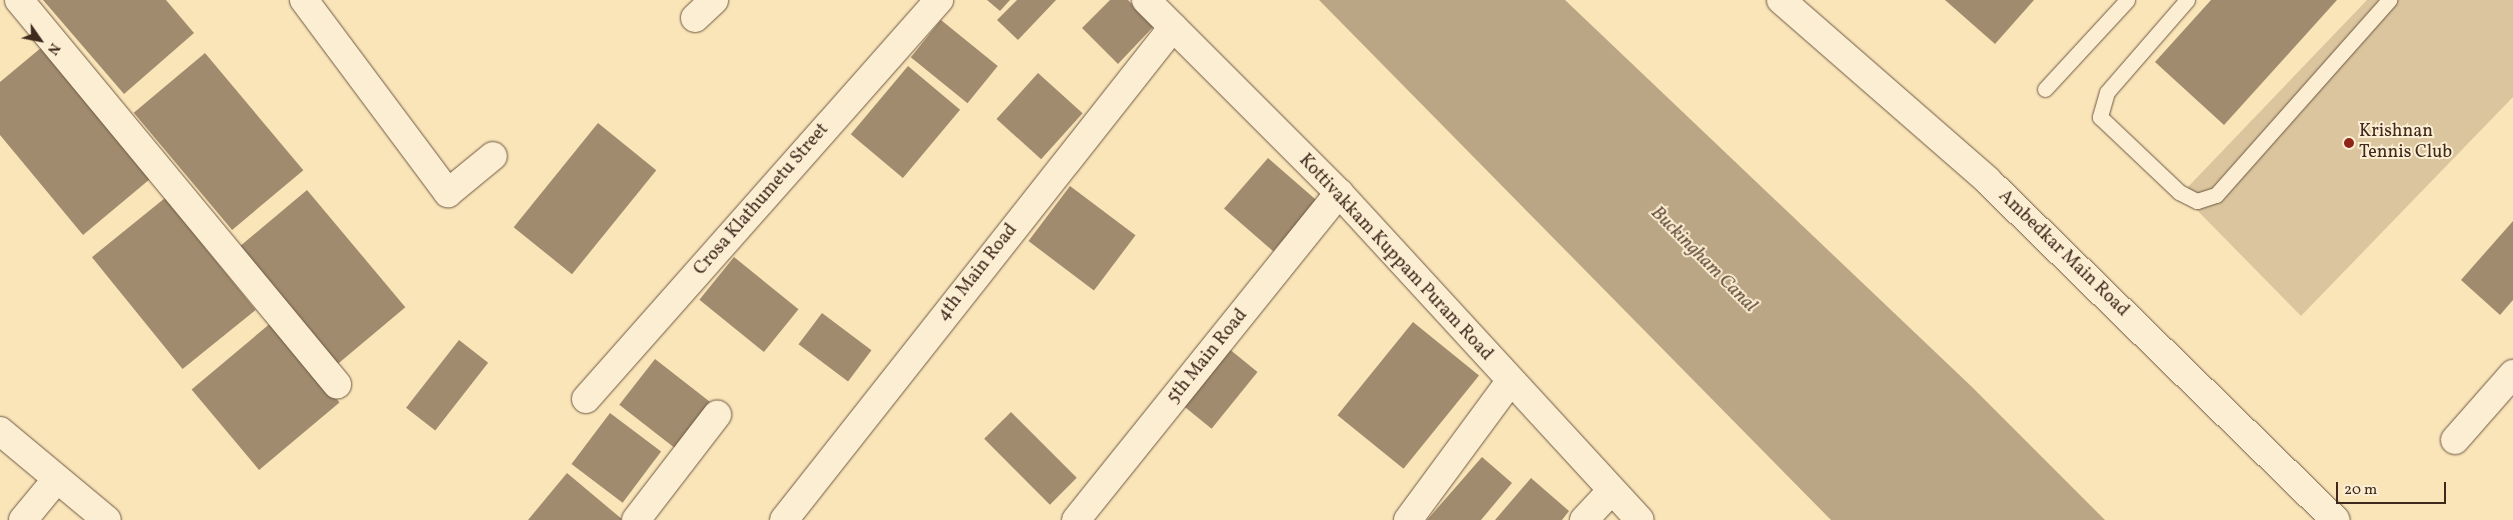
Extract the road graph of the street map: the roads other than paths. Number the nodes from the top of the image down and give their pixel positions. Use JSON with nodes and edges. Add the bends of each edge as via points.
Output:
{"nodes":[{"id":1,"x":19,"y":0,"type":"edge"},
{"id":2,"x":304,"y":0,"type":"edge"},
{"id":3,"x":938,"y":0,"type":"edge"},
{"id":4,"x":1146,"y":0,"type":"edge"},
{"id":5,"x":1781,"y":0,"type":"edge"},
{"id":6,"x":2127,"y":0,"type":"edge"},
{"id":7,"x":2187,"y":0,"type":"edge"},
{"id":8,"x":2389,"y":0,"type":"edge"},
{"id":9,"x":1173,"y":27,"type":"junction"},
{"id":10,"x":2044,"y":89,"type":"dead end"},
{"id":11,"x":493,"y":156,"type":"dead end"},
{"id":12,"x":1339,"y":194,"type":"junction"},
{"id":13,"x":2513,"y":374,"type":"edge"},
{"id":14,"x":1509,"y":383,"type":"junction"},
{"id":15,"x":337,"y":384,"type":"dead end"},
{"id":16,"x":586,"y":399,"type":"dead end"},
{"id":17,"x":717,"y":415,"type":"dead end"},
{"id":18,"x":0,"y":431,"type":"edge"},
{"id":19,"x":2455,"y":440,"type":"dead end"},
{"id":20,"x":56,"y":480,"type":"junction"},
{"id":21,"x":1610,"y":492,"type":"junction"},
{"id":22,"x":23,"y":520,"type":"edge"},
{"id":23,"x":107,"y":520,"type":"edge"},
{"id":24,"x":636,"y":520,"type":"edge"},
{"id":25,"x":784,"y":520,"type":"edge"},
{"id":26,"x":1076,"y":520,"type":"edge"},
{"id":27,"x":1408,"y":520,"type":"edge"},
{"id":28,"x":1584,"y":520,"type":"edge"},
{"id":29,"x":1640,"y":520,"type":"edge"},
{"id":30,"x":2336,"y":520,"type":"edge"}],
"edges":[{"from":1,"to":15,"type":"street"},
{"from":2,"to":11,"type":"street","via":[[448,193]]},
{"from":3,"to":16,"type":"street","name":"Crosa Klathumetu Street"},
{"from":4,"to":9,"type":"street","name":"Kottivakkam Kuppam Puram Road"},
{"from":5,"to":30,"type":"street","name":"Ambedkar Main Road","via":[[1987,180]]},
{"from":6,"to":10,"type":"lane"},
{"from":7,"to":8,"type":"lane","via":[[2107,92],[2100,117],[2179,192],[2197,201],[2216,195]]},
{"from":9,"to":12,"type":"street","name":"Kottivakkam Kuppam Puram Road"},
{"from":9,"to":25,"type":"street","name":"4th Main Road"},
{"from":12,"to":14,"type":"street","name":"Kottivakkam Kuppam Puram Road"},
{"from":12,"to":26,"type":"street","name":"5th Main Road"},
{"from":13,"to":19,"type":"street"},
{"from":14,"to":21,"type":"street","name":"Kottivakkam Kuppam Puram Road"},
{"from":14,"to":27,"type":"street"},
{"from":17,"to":24,"type":"street"},
{"from":18,"to":20,"type":"street"},
{"from":20,"to":22,"type":"street"},
{"from":20,"to":23,"type":"street"},
{"from":21,"to":28,"type":"street"},
{"from":21,"to":29,"type":"street","name":"Kottivakkam Kuppam Puram Road"}]}
